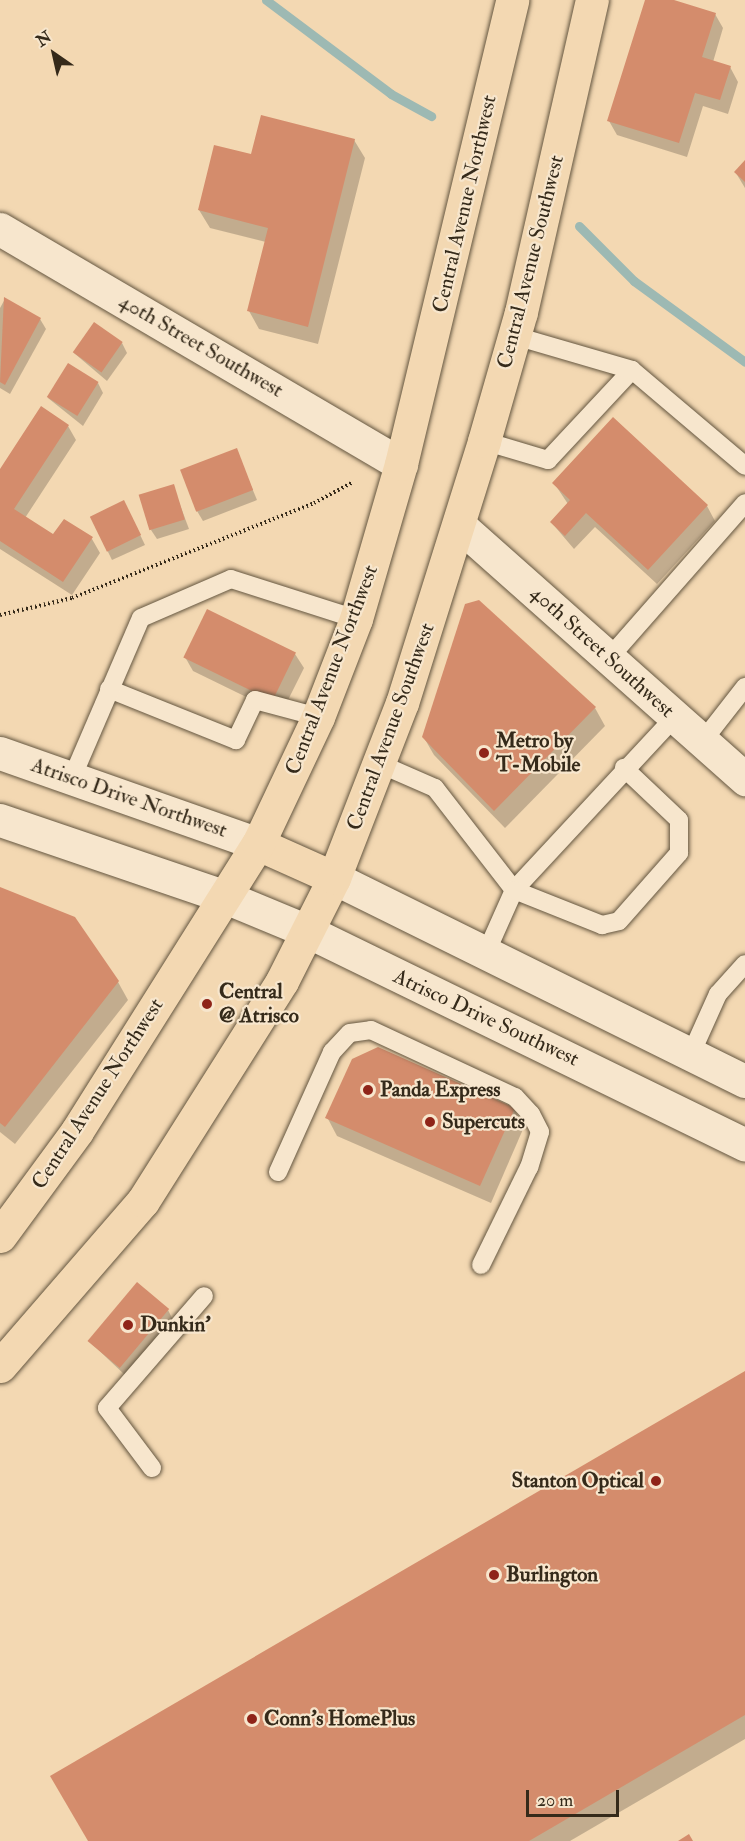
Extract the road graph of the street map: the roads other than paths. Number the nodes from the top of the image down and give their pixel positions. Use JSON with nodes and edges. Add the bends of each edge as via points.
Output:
{"nodes":[{"id":1,"x":512,"y":0,"type":"edge"},
{"id":2,"x":592,"y":0,"type":"edge"},
{"id":3,"x":0,"y":229,"type":"edge"},
{"id":4,"x":515,"y":336,"type":"junction"},
{"id":5,"x":632,"y":369,"type":"junction"},
{"id":6,"x":484,"y":441,"type":"junction"},
{"id":7,"x":401,"y":464,"type":"junction"},
{"id":8,"x":745,"y":466,"type":"edge"},
{"id":9,"x":745,"y":503,"type":"edge"},
{"id":10,"x":459,"y":525,"type":"junction"},
{"id":11,"x":356,"y":619,"type":"junction"},
{"id":12,"x":609,"y":658,"type":"junction"},
{"id":13,"x":745,"y":687,"type":"edge"},
{"id":14,"x":109,"y":689,"type":"junction"},
{"id":15,"x":318,"y":717,"type":"junction"},
{"id":16,"x":674,"y":718,"type":"junction"},
{"id":17,"x":702,"y":742,"type":"junction"},
{"id":18,"x":0,"y":753,"type":"edge"},
{"id":19,"x":380,"y":764,"type":"junction"},
{"id":20,"x":624,"y":768,"type":"junction"},
{"id":21,"x":72,"y":778,"type":"junction"},
{"id":22,"x":745,"y":779,"type":"edge"},
{"id":23,"x":0,"y":820,"type":"edge"},
{"id":24,"x":258,"y":844,"type":"junction"},
{"id":25,"x":334,"y":878,"type":"junction"},
{"id":26,"x":514,"y":890,"type":"junction"},
{"id":27,"x":223,"y":896,"type":"junction"},
{"id":28,"x":307,"y":931,"type":"junction"},
{"id":29,"x":486,"y":953,"type":"junction"},
{"id":30,"x":745,"y":964,"type":"edge"},
{"id":31,"x":691,"y":1054,"type":"junction"},
{"id":32,"x":745,"y":1081,"type":"edge"},
{"id":33,"x":745,"y":1145,"type":"edge"},
{"id":34,"x":278,"y":1172,"type":"dead end"},
{"id":35,"x":0,"y":1236,"type":"edge"},
{"id":36,"x":481,"y":1265,"type":"dead end"},
{"id":37,"x":204,"y":1296,"type":"dead end"},
{"id":38,"x":0,"y":1366,"type":"edge"},
{"id":39,"x":152,"y":1468,"type":"dead end"}],
"edges":[{"from":1,"to":7,"type":"main road","name":"Central Avenue Northwest"},
{"from":2,"to":4,"type":"main road","name":"Central Avenue Southwest"},
{"from":3,"to":7,"type":"main road","name":"40th Street Southwest"},
{"from":4,"to":5,"type":"lane"},
{"from":4,"to":6,"type":"main road","name":"Central Avenue Southwest"},
{"from":5,"to":6,"type":"lane","via":[[548,460]]},
{"from":5,"to":8,"type":"lane"},
{"from":6,"to":10,"type":"main road","name":"Central Avenue Southwest"},
{"from":7,"to":11,"type":"main road","name":"Central Avenue Northwest"},
{"from":9,"to":12,"type":"lane"},
{"from":10,"to":12,"type":"main road","name":"40th Street Southwest"},
{"from":10,"to":19,"type":"main road","name":"Central Avenue Southwest"},
{"from":11,"to":14,"type":"lane","via":[[231,579],[141,618]]},
{"from":11,"to":15,"type":"main road","name":"Central Avenue Northwest"},
{"from":12,"to":16,"type":"main road","name":"40th Street Southwest"},
{"from":13,"to":17,"type":"lane"},
{"from":14,"to":15,"type":"lane","via":[[236,740],[255,700]]},
{"from":14,"to":21,"type":"lane"},
{"from":15,"to":24,"type":"main road","name":"Central Avenue Northwest"},
{"from":16,"to":17,"type":"main road","name":"40th Street Southwest"},
{"from":16,"to":20,"type":"lane"},
{"from":17,"to":22,"type":"main road","name":"40th Street Southwest"},
{"from":18,"to":21,"type":"main road","name":"Atrisco Drive Northwest"},
{"from":19,"to":25,"type":"main road","name":"Central Avenue Southwest"},
{"from":19,"to":26,"type":"lane","via":[[435,788]]},
{"from":20,"to":26,"type":"lane"},
{"from":20,"to":26,"type":"lane","via":[[679,820],[682,834],[679,853],[619,921],[602,925],[583,921]]},
{"from":21,"to":24,"type":"main road","name":"Atrisco Drive Northwest"},
{"from":23,"to":27,"type":"main road"},
{"from":24,"to":25,"type":"main road"},
{"from":24,"to":27,"type":"main road","name":"Central Avenue Northwest"},
{"from":25,"to":28,"type":"main road","name":"Central Avenue Southwest"},
{"from":25,"to":29,"type":"main road"},
{"from":26,"to":29,"type":"lane"},
{"from":27,"to":28,"type":"main road","name":"Atrisco Drive Southwest"},
{"from":27,"to":35,"type":"main road","name":"Central Avenue Northwest","via":[[77,1131]]},
{"from":28,"to":33,"type":"main road","name":"Atrisco Drive Southwest"},
{"from":28,"to":38,"type":"main road","name":"Central Avenue Southwest","via":[[276,991],[143,1202]]},
{"from":29,"to":31,"type":"main road"},
{"from":30,"to":31,"type":"lane","via":[[718,994]]},
{"from":31,"to":32,"type":"main road"},
{"from":34,"to":36,"type":"lane","via":[[332,1052],[350,1033],[371,1030],[515,1097],[531,1114],[540,1132],[529,1167]]},
{"from":37,"to":39,"type":"lane","via":[[107,1408]]}]}
